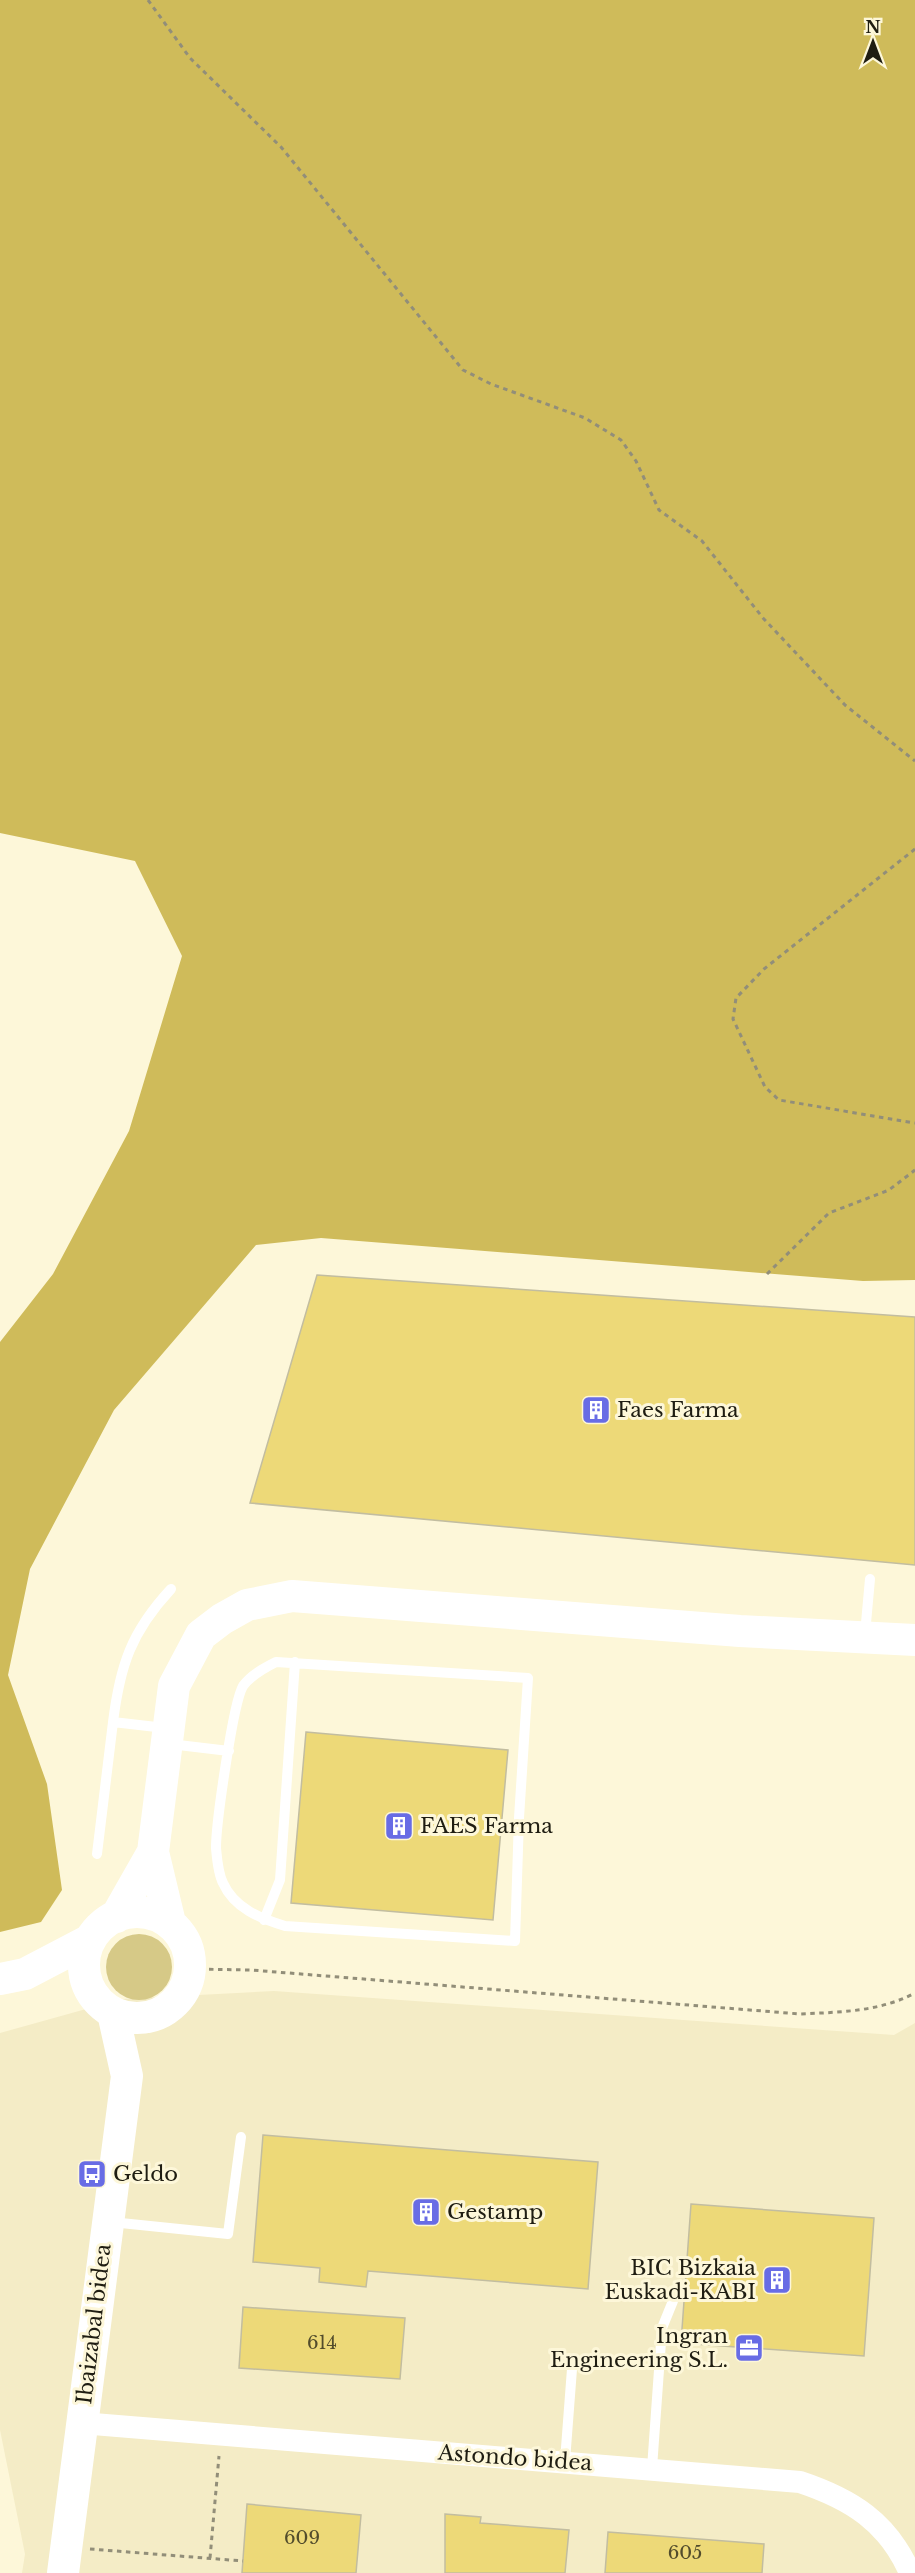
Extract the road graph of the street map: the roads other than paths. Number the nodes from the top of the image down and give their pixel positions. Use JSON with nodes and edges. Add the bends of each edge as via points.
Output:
{"nodes":[{"id":1,"x":870,"y":1579,"type":"dead end"},
{"id":2,"x":171,"y":1589,"type":"dead end"},
{"id":3,"x":865,"y":1638,"type":"junction"},
{"id":4,"x":915,"y":1640,"type":"edge"},
{"id":5,"x":295,"y":1662,"type":"junction"},
{"id":6,"x":113,"y":1722,"type":"junction"},
{"id":7,"x":167,"y":1736,"type":"junction"},
{"id":8,"x":229,"y":1751,"type":"junction"},
{"id":9,"x":153,"y":1852,"type":"junction"},
{"id":10,"x":97,"y":1854,"type":"dead end"},
{"id":11,"x":116,"y":1917,"type":"junction"},
{"id":12,"x":264,"y":1920,"type":"junction"},
{"id":13,"x":170,"y":1923,"type":"junction"},
{"id":14,"x":90,"y":1940,"type":"junction"},
{"id":15,"x":13,"y":1977,"type":"edge"},
{"id":16,"x":88,"y":1988,"type":"junction"},
{"id":17,"x":113,"y":2013,"type":"junction"},
{"id":18,"x":161,"y":2014,"type":"junction"},
{"id":19,"x":127,"y":2076,"type":"junction"},
{"id":20,"x":241,"y":2137,"type":"dead end"},
{"id":21,"x":108,"y":2222,"type":"junction"},
{"id":22,"x":674,"y":2301,"type":"dead end"},
{"id":23,"x":572,"y":2368,"type":"dead end"},
{"id":24,"x":81,"y":2423,"type":"junction"},
{"id":25,"x":565,"y":2461,"type":"junction"},
{"id":26,"x":652,"y":2468,"type":"junction"},
{"id":27,"x":63,"y":2573,"type":"edge"},
{"id":28,"x":910,"y":2573,"type":"edge"}],
"edges":[{"from":1,"to":3,"type":"lane"},
{"from":2,"to":6,"type":"lane","via":[[130,1644],[117,1687]]},
{"from":3,"to":4,"type":"street"},
{"from":3,"to":7,"type":"street","via":[[292,1596],[247,1605],[201,1635],[174,1686]]},
{"from":5,"to":8,"type":"lane","via":[[276,1662],[245,1684],[238,1698]]},
{"from":5,"to":12,"type":"lane","via":[[280,1880]]},
{"from":5,"to":12,"type":"lane","via":[[528,1678],[514,1941],[285,1926]]},
{"from":6,"to":7,"type":"lane"},
{"from":6,"to":10,"type":"lane"},
{"from":7,"to":8,"type":"lane"},
{"from":7,"to":9,"type":"street"},
{"from":8,"to":12,"type":"lane","via":[[216,1846],[218,1864],[223,1883],[234,1900]]},
{"from":9,"to":11,"type":"street"},
{"from":9,"to":13,"type":"street"},
{"from":11,"to":13,"type":"street","via":[[150,1913]]},
{"from":11,"to":14,"type":"street"},
{"from":13,"to":18,"type":"street","via":[[185,1941],[190,1969],[180,1998]]},
{"from":14,"to":15,"type":"street"},
{"from":14,"to":16,"type":"street","via":[[84,1964]]},
{"from":15,"to":16,"type":"street"},
{"from":16,"to":17,"type":"street"},
{"from":17,"to":18,"type":"street","via":[[136,2019]]},
{"from":17,"to":19,"type":"street","name":"Ibaizabal bidea"},
{"from":18,"to":19,"type":"street","name":"Ibaizabal bidea"},
{"from":19,"to":21,"type":"street","name":"Ibaizabal bidea"},
{"from":20,"to":21,"type":"lane","via":[[228,2234]]},
{"from":21,"to":24,"type":"street","name":"Ibaizabal bidea"},
{"from":22,"to":26,"type":"lane","via":[[662,2328]]},
{"from":23,"to":25,"type":"lane"},
{"from":24,"to":25,"type":"street","name":"Astondo bidea"},
{"from":24,"to":27,"type":"street","name":"Ibaizabal bidea"},
{"from":25,"to":26,"type":"street","name":"Astondo bidea"},
{"from":26,"to":28,"type":"street","name":"Astondo bidea","via":[[762,2477],[821,2488],[844,2498],[873,2521],[891,2539]]}]}
